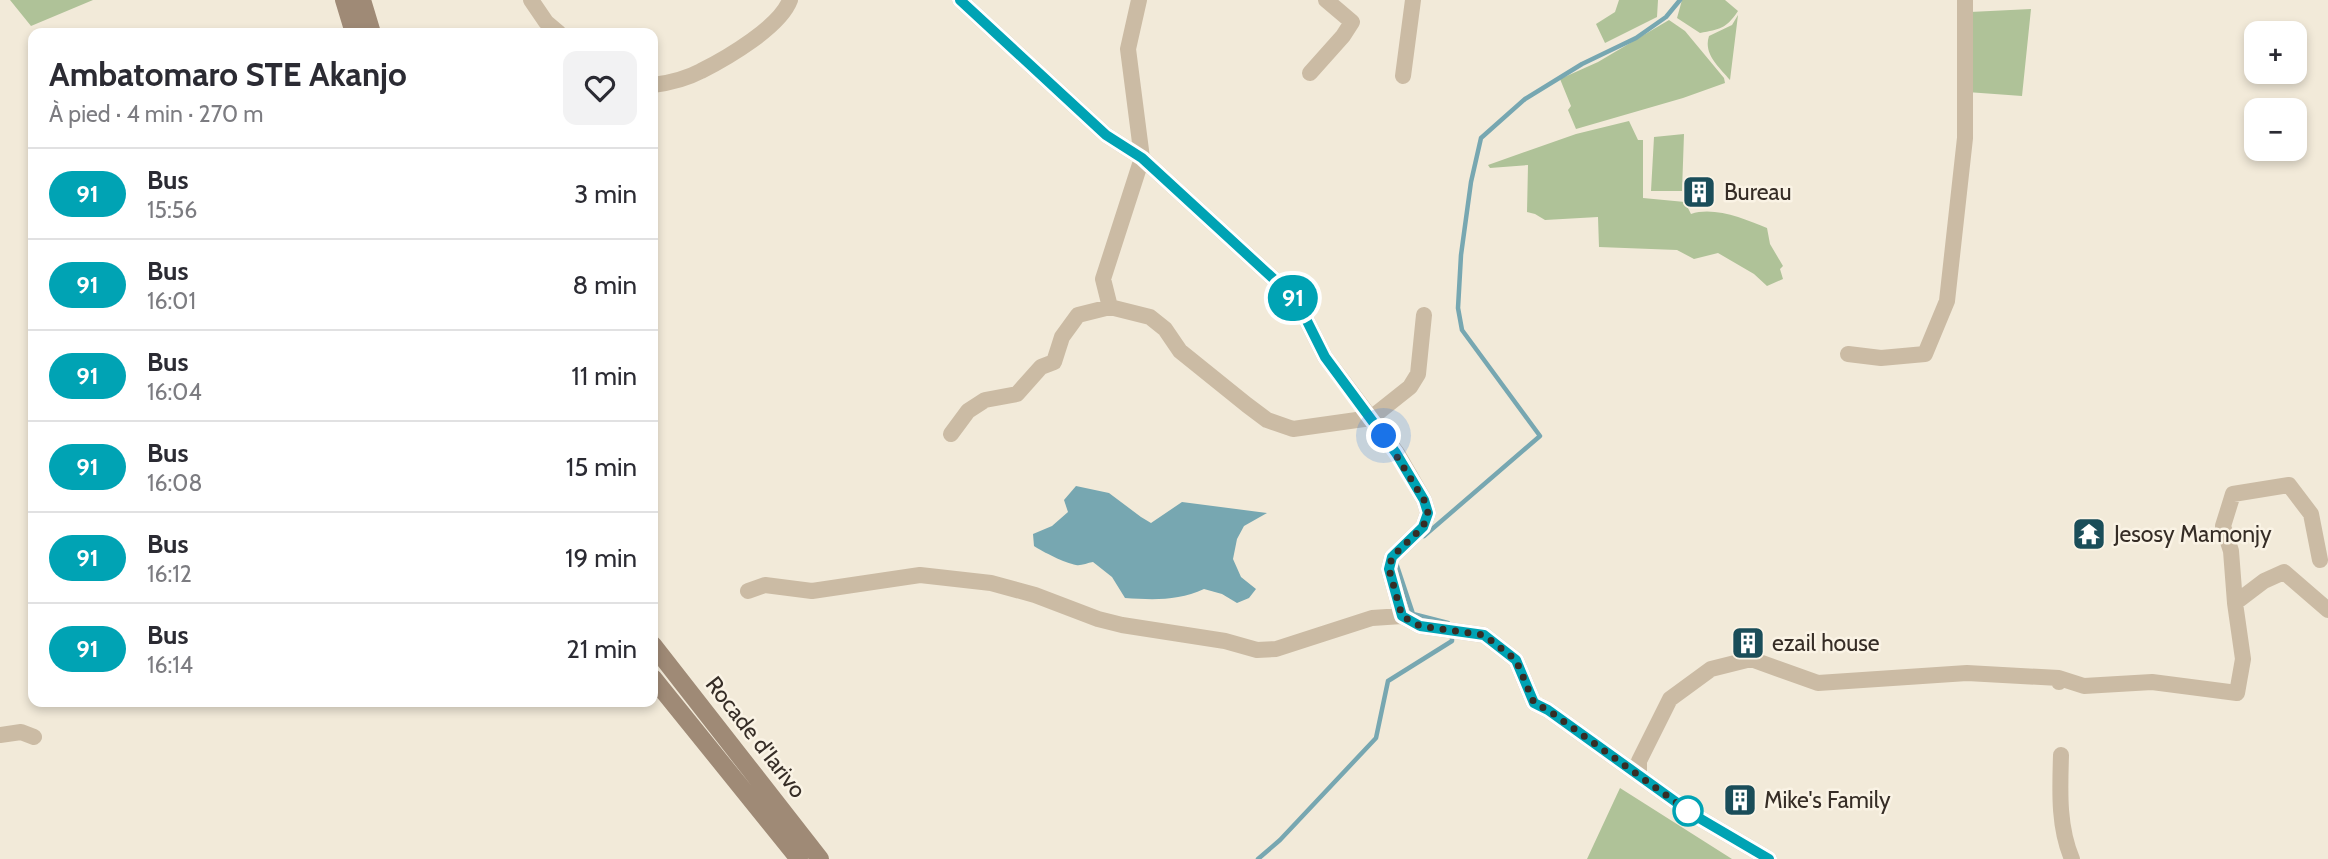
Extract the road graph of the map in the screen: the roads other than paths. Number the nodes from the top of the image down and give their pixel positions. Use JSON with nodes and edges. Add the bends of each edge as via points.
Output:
{"nodes":[{"id":1,"x":344,"y":0,"type":"edge"},
{"id":2,"x":362,"y":0,"type":"edge"},
{"id":3,"x":790,"y":0,"type":"edge"},
{"id":4,"x":960,"y":0,"type":"edge"},
{"id":5,"x":1139,"y":0,"type":"edge"},
{"id":6,"x":1326,"y":0,"type":"edge"},
{"id":7,"x":1413,"y":0,"type":"edge"},
{"id":8,"x":1965,"y":0,"type":"edge"},
{"id":9,"x":533,"y":1,"type":"edge"},
{"id":10,"x":352,"y":28,"type":"edge"},
{"id":11,"x":370,"y":28,"type":"edge"},
{"id":12,"x":553,"y":28,"type":"edge"},
{"id":13,"x":1310,"y":73,"type":"dead end"},
{"id":14,"x":1403,"y":76,"type":"dead end"},
{"id":15,"x":658,"y":84,"type":"edge"},
{"id":16,"x":1142,"y":158,"type":"junction"},
{"id":17,"x":1110,"y":307,"type":"junction"},
{"id":18,"x":1424,"y":315,"type":"dead end"},
{"id":19,"x":1848,"y":354,"type":"dead end"},
{"id":20,"x":1371,"y":418,"type":"junction"},
{"id":21,"x":951,"y":434,"type":"dead end"},
{"id":22,"x":2320,"y":559,"type":"dead end"},
{"id":23,"x":748,"y":591,"type":"dead end"},
{"id":24,"x":2235,"y":603,"type":"junction"},
{"id":25,"x":2328,"y":610,"type":"edge"},
{"id":26,"x":1402,"y":616,"type":"junction"},
{"id":27,"x":658,"y":651,"type":"edge"},
{"id":28,"x":658,"y":684,"type":"edge"},
{"id":29,"x":0,"y":734,"type":"edge"},
{"id":30,"x":34,"y":737,"type":"dead end"},
{"id":31,"x":2061,"y":755,"type":"dead end"},
{"id":32,"x":1639,"y":775,"type":"junction"},
{"id":33,"x":799,"y":859,"type":"edge"},
{"id":34,"x":820,"y":859,"type":"edge"},
{"id":35,"x":1769,"y":859,"type":"edge"},
{"id":36,"x":2072,"y":859,"type":"edge"}],
"edges":[{"from":1,"to":10,"type":"main road"},
{"from":2,"to":11,"type":"main road"},
{"from":3,"to":15,"type":"street","via":[[787,9],[763,32],[727,55],[700,72]]},
{"from":4,"to":16,"type":"street","via":[[1106,135]]},
{"from":5,"to":16,"type":"street","via":[[1128,49]]},
{"from":6,"to":13,"type":"street","via":[[1352,22]]},
{"from":7,"to":14,"type":"street"},
{"from":8,"to":19,"type":"street","via":[[1965,138],[1947,301],[1925,354],[1881,358]]},
{"from":9,"to":12,"type":"street"},
{"from":16,"to":17,"type":"street","via":[[1103,279]]},
{"from":16,"to":20,"type":"street","via":[[1290,294],[1325,357]]},
{"from":17,"to":20,"type":"street","via":[[1150,317],[1180,351],[1267,420],[1293,429]]},
{"from":17,"to":21,"type":"street","via":[[1078,315],[1062,337],[1054,362],[1041,367],[1017,394],[985,400],[968,411]]},
{"from":18,"to":20,"type":"street","via":[[1418,374],[1410,387]]},
{"from":20,"to":26,"type":"street","via":[[1428,513],[1423,527],[1392,557],[1389,569]]},
{"from":22,"to":24,"type":"street","via":[[2311,514],[2289,485],[2233,494],[2223,526],[2231,551]]},
{"from":23,"to":26,"type":"street","via":[[765,585],[813,591],[920,575],[991,583],[1098,619],[1257,650],[1276,649],[1372,618]]},
{"from":24,"to":25,"type":"street","via":[[2284,572]]},
{"from":24,"to":32,"type":"street","via":[[2243,659],[2237,693],[2152,682],[2084,686],[1967,673],[1818,683],[1751,660],[1711,669],[1670,699],[1639,761]]},
{"from":26,"to":32,"type":"street","via":[[1420,626],[1484,635],[1516,660],[1534,703]]},
{"from":27,"to":34,"type":"main road","name":"Rocade d'Iarivo"},
{"from":28,"to":33,"type":"main road","name":"Rocade d'Iarivo"},
{"from":29,"to":30,"type":"street","via":[[21,732]]},
{"from":31,"to":36,"type":"street","via":[[2060,801],[2065,843]]},
{"from":32,"to":35,"type":"street","via":[[1694,815]]}]}
